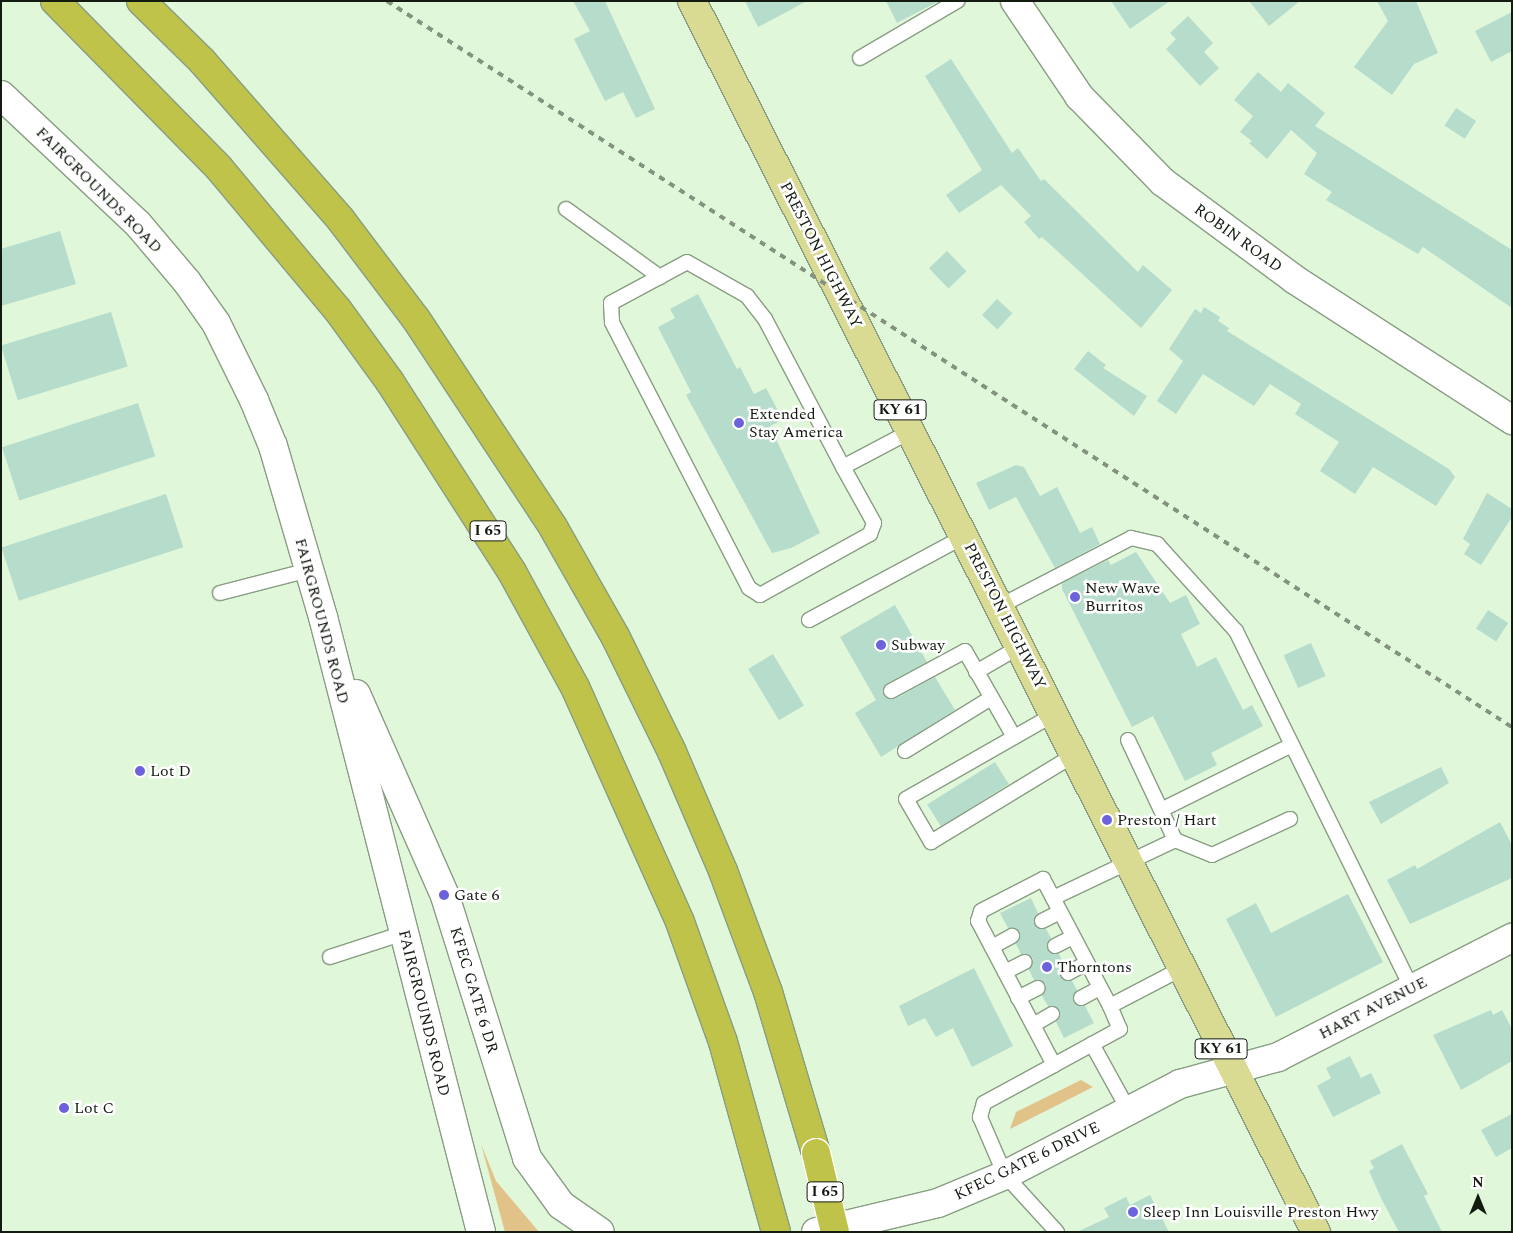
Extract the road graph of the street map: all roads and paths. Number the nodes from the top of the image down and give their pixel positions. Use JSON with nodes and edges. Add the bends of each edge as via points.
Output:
{"nodes":[{"id":1,"x":55,"y":1,"type":"edge"},
{"id":2,"x":142,"y":1,"type":"edge"},
{"id":3,"x":692,"y":1,"type":"edge"},
{"id":4,"x":957,"y":1,"type":"edge"},
{"id":5,"x":1015,"y":1,"type":"edge"},
{"id":6,"x":860,"y":58,"type":"dead end"},
{"id":7,"x":1,"y":95,"type":"edge"},
{"id":8,"x":566,"y":209,"type":"dead end"},
{"id":9,"x":660,"y":277,"type":"junction"},
{"id":10,"x":1512,"y":420,"type":"edge"},
{"id":11,"x":911,"y":431,"type":"junction"},
{"id":12,"x":843,"y":468,"type":"junction"},
{"id":13,"x":965,"y":536,"type":"junction"},
{"id":14,"x":309,"y":570,"type":"junction"},
{"id":15,"x":220,"y":593,"type":"dead end"},
{"id":16,"x":1000,"y":606,"type":"junction"},
{"id":17,"x":323,"y":617,"type":"junction"},
{"id":18,"x":809,"y":620,"type":"dead end"},
{"id":19,"x":1021,"y":646,"type":"junction"},
{"id":20,"x":976,"y":672,"type":"junction"},
{"id":21,"x":891,"y":691,"type":"dead end"},
{"id":22,"x":991,"y":698,"type":"junction"},
{"id":23,"x":1053,"y":715,"type":"junction"},
{"id":24,"x":1014,"y":737,"type":"junction"},
{"id":25,"x":1128,"y":740,"type":"dead end"},
{"id":26,"x":1292,"y":745,"type":"junction"},
{"id":27,"x":905,"y":751,"type":"dead end"},
{"id":28,"x":1074,"y":755,"type":"junction"},
{"id":29,"x":1161,"y":810,"type":"junction"},
{"id":30,"x":1290,"y":819,"type":"dead end"},
{"id":31,"x":1175,"y":840,"type":"junction"},
{"id":32,"x":1129,"y":864,"type":"junction"},
{"id":33,"x":1053,"y":898,"type":"junction"},
{"id":34,"x":1060,"y":912,"type":"junction"},
{"id":35,"x":1042,"y":921,"type":"dead end"},
{"id":36,"x":404,"y":933,"type":"junction"},
{"id":37,"x":1012,"y":936,"type":"dead end"},
{"id":38,"x":1073,"y":937,"type":"junction"},
{"id":39,"x":1512,"y":938,"type":"edge"},
{"id":40,"x":1055,"y":946,"type":"dead end"},
{"id":41,"x":992,"y":947,"type":"junction"},
{"id":42,"x":330,"y":957,"type":"dead end"},
{"id":43,"x":1025,"y":962,"type":"dead end"},
{"id":44,"x":1087,"y":963,"type":"junction"},
{"id":45,"x":1181,"y":969,"type":"junction"},
{"id":46,"x":1005,"y":972,"type":"junction"},
{"id":47,"x":1068,"y":972,"type":"dead end"},
{"id":48,"x":1038,"y":988,"type":"dead end"},
{"id":49,"x":1100,"y":988,"type":"junction"},
{"id":50,"x":1412,"y":989,"type":"junction"},
{"id":51,"x":1018,"y":998,"type":"junction"},
{"id":52,"x":1081,"y":998,"type":"dead end"},
{"id":53,"x":1110,"y":1006,"type":"junction"},
{"id":54,"x":1052,"y":1014,"type":"dead end"},
{"id":55,"x":1033,"y":1025,"type":"junction"},
{"id":56,"x":1092,"y":1044,"type":"junction"},
{"id":57,"x":1054,"y":1065,"type":"junction"},
{"id":58,"x":1231,"y":1070,"type":"junction"},
{"id":59,"x":1129,"y":1111,"type":"junction"},
{"id":60,"x":1006,"y":1175,"type":"junction"},
{"id":61,"x":481,"y":1232,"type":"edge"},
{"id":62,"x":600,"y":1232,"type":"edge"},
{"id":63,"x":776,"y":1232,"type":"edge"},
{"id":64,"x":816,"y":1232,"type":"edge"},
{"id":65,"x":835,"y":1232,"type":"edge"},
{"id":66,"x":1057,"y":1232,"type":"edge"},
{"id":67,"x":1316,"y":1232,"type":"edge"}],
"edges":[{"from":1,"to":63,"type":"highway","number":"I 65","via":[[124,67],[280,238],[390,382],[508,564],[575,687],[634,812],[723,1042]]},
{"from":2,"to":65,"type":"highway","number":"I 65","bridge":true,"via":[[202,61],[341,220],[433,342],[553,527],[650,707],[722,871],[768,992],[816,1153]]},
{"from":3,"to":11,"type":"main road","name":"PRESTON HIGHWAY","number":"KY 61"},
{"from":4,"to":6,"type":"lane"},
{"from":5,"to":10,"type":"street","name":"ROBIN ROAD","via":[[1079,96],[1163,182],[1294,279]]},
{"from":7,"to":14,"type":"street","name":"FAIRGROUNDS ROAD","via":[[138,224],[216,323],[272,446]]},
{"from":8,"to":9,"type":"lane"},
{"from":9,"to":12,"type":"lane","via":[[687,262],[747,296],[766,318]]},
{"from":9,"to":12,"type":"lane","via":[[611,303],[612,322],[749,588],[760,594],[870,534],[874,523]]},
{"from":11,"to":12,"type":"lane"},
{"from":11,"to":13,"type":"main road","name":"PRESTON HIGHWAY","number":"KY 61"},
{"from":13,"to":16,"type":"main road","name":"PRESTON HIGHWAY","number":"KY 61"},
{"from":13,"to":18,"type":"lane"},
{"from":14,"to":15,"type":"lane"},
{"from":14,"to":17,"type":"street","name":"FAIRGROUNDS ROAD"},
{"from":16,"to":19,"type":"main road","name":"PRESTON HIGHWAY","number":"KY 61"},
{"from":16,"to":26,"type":"lane","via":[[1131,538],[1157,544],[1236,631]]},
{"from":17,"to":36,"type":"street","name":"FAIRGROUNDS ROAD"},
{"from":17,"to":62,"type":"street","name":"KFEC GATE 6 DR","via":[[445,896],[527,1158],[560,1205]]},
{"from":19,"to":20,"type":"lane"},
{"from":19,"to":23,"type":"main road","name":"PRESTON HIGHWAY","number":"KY 61"},
{"from":20,"to":21,"type":"lane","via":[[965,651]]},
{"from":20,"to":22,"type":"lane"},
{"from":22,"to":24,"type":"lane"},
{"from":22,"to":27,"type":"lane"},
{"from":23,"to":24,"type":"lane"},
{"from":23,"to":28,"type":"main road","name":"PRESTON HIGHWAY","number":"KY 61"},
{"from":24,"to":28,"type":"lane","via":[[906,799],[931,842]]},
{"from":25,"to":29,"type":"lane"},
{"from":26,"to":29,"type":"lane"},
{"from":26,"to":50,"type":"lane"},
{"from":28,"to":32,"type":"main road","name":"PRESTON HIGHWAY","number":"KY 61"},
{"from":29,"to":31,"type":"lane"},
{"from":30,"to":31,"type":"lane","via":[[1212,855]]},
{"from":31,"to":32,"type":"lane"},
{"from":32,"to":33,"type":"lane"},
{"from":32,"to":45,"type":"main road","name":"PRESTON HIGHWAY","number":"KY 61"},
{"from":33,"to":34,"type":"lane"},
{"from":33,"to":41,"type":"lane","via":[[1043,879],[981,911],[978,921]]},
{"from":34,"to":35,"type":"lane"},
{"from":34,"to":38,"type":"lane"},
{"from":36,"to":42,"type":"lane"},
{"from":36,"to":61,"type":"street","name":"FAIRGROUNDS ROAD"},
{"from":37,"to":41,"type":"lane"},
{"from":38,"to":40,"type":"lane"},
{"from":38,"to":44,"type":"lane"},
{"from":39,"to":50,"type":"street","name":"HART AVENUE"},
{"from":41,"to":46,"type":"lane"},
{"from":43,"to":46,"type":"lane"},
{"from":44,"to":47,"type":"lane"},
{"from":44,"to":49,"type":"lane"},
{"from":45,"to":53,"type":"lane"},
{"from":45,"to":58,"type":"main road","name":"PRESTON HIGHWAY","number":"KY 61"},
{"from":46,"to":51,"type":"lane"},
{"from":48,"to":51,"type":"lane"},
{"from":49,"to":52,"type":"lane"},
{"from":49,"to":53,"type":"lane"},
{"from":50,"to":58,"type":"street","name":"HART AVENUE","via":[[1278,1057]]},
{"from":51,"to":55,"type":"lane"},
{"from":53,"to":56,"type":"lane","via":[[1120,1028]]},
{"from":54,"to":55,"type":"lane"},
{"from":55,"to":57,"type":"lane"},
{"from":56,"to":57,"type":"lane"},
{"from":56,"to":59,"type":"lane"},
{"from":57,"to":60,"type":"lane","via":[[984,1103],[980,1117]]},
{"from":58,"to":59,"type":"street","name":"KFEC GATE 6 DRIVE","via":[[1180,1084]]},
{"from":58,"to":67,"type":"main road","name":"PRESTON HIGHWAY","number":"KY 61"},
{"from":59,"to":60,"type":"street","name":"KFEC GATE 6 DRIVE"},
{"from":60,"to":64,"type":"street","name":"KFEC GATE 6 DRIVE","via":[[918,1210]]},
{"from":60,"to":66,"type":"lane"}]}
